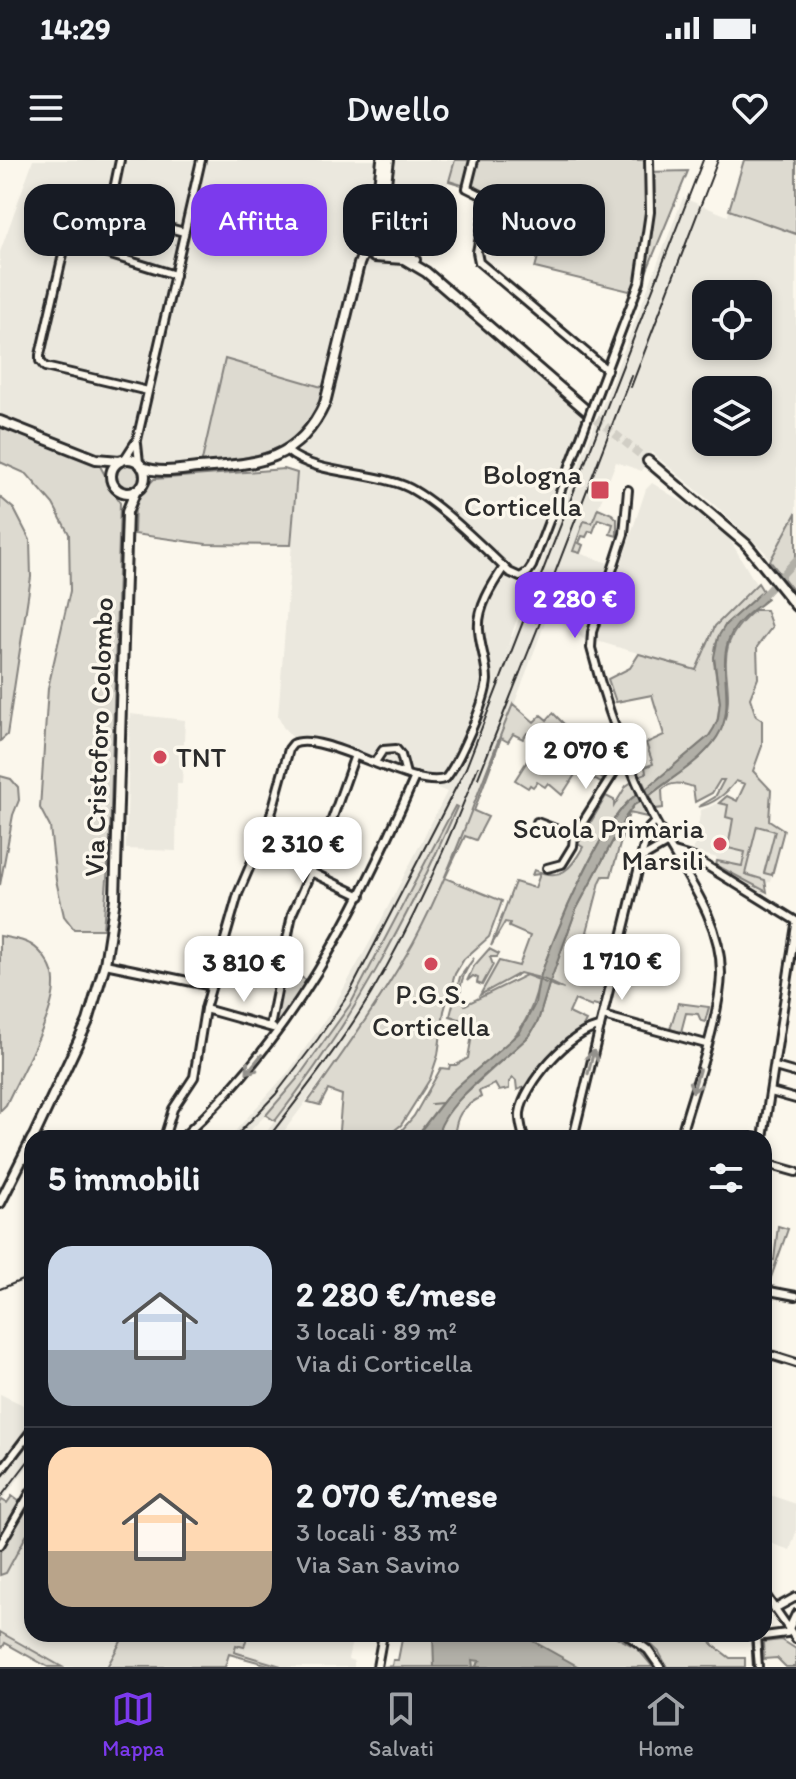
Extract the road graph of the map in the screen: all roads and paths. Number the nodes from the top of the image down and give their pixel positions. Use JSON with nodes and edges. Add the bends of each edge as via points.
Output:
{"nodes":[{"id":1,"x":120,"y":160,"type":"edge"},
{"id":2,"x":201,"y":160,"type":"edge"},
{"id":3,"x":382,"y":160,"type":"edge"},
{"id":4,"x":389,"y":160,"type":"edge"},
{"id":5,"x":474,"y":160,"type":"edge"},
{"id":6,"x":649,"y":160,"type":"edge"},
{"id":7,"x":115,"y":184,"type":"edge"},
{"id":8,"x":379,"y":184,"type":"edge"},
{"id":9,"x":387,"y":184,"type":"edge"},
{"id":10,"x":175,"y":230,"type":"edge"},
{"id":11,"x":184,"y":232,"type":"junction"},
{"id":12,"x":63,"y":256,"type":"edge"},
{"id":13,"x":114,"y":256,"type":"edge"},
{"id":14,"x":363,"y":256,"type":"edge"},
{"id":15,"x":409,"y":256,"type":"edge"},
{"id":16,"x":374,"y":257,"type":"joint"},
{"id":17,"x":387,"y":257,"type":"joint"},
{"id":18,"x":426,"y":272,"type":"junction"},
{"id":19,"x":175,"y":275,"type":"junction"},
{"id":20,"x":356,"y":275,"type":"junction"},
{"id":21,"x":607,"y":370,"type":"junction"},
{"id":22,"x":148,"y":391,"type":"junction"},
{"id":23,"x":589,"y":412,"type":"junction"},
{"id":24,"x":0,"y":421,"type":"edge"},
{"id":25,"x":137,"y":440,"type":"junction"},
{"id":26,"x":287,"y":451,"type":"junction"},
{"id":27,"x":96,"y":459,"type":"junction"},
{"id":28,"x":122,"y":460,"type":"junction"},
{"id":29,"x":648,"y":461,"type":"tunnel mouth"},
{"id":30,"x":141,"y":465,"type":"junction"},
{"id":31,"x":165,"y":471,"type":"junction"},
{"id":32,"x":111,"y":478,"type":"junction"},
{"id":33,"x":143,"y":483,"type":"junction"},
{"id":34,"x":119,"y":490,"type":"junction"},
{"id":35,"x":136,"y":490,"type":"junction"},
{"id":36,"x":628,"y":490,"type":"dead end"},
{"id":37,"x":127,"y":512,"type":"junction"},
{"id":38,"x":504,"y":567,"type":"junction"},
{"id":39,"x":794,"y":603,"type":"edge"},
{"id":40,"x":355,"y":755,"type":"junction"},
{"id":41,"x":375,"y":762,"type":"junction"},
{"id":42,"x":629,"y":762,"type":"junction"},
{"id":43,"x":406,"y":774,"type":"junction"},
{"id":44,"x":415,"y":777,"type":"junction"},
{"id":45,"x":537,"y":822,"type":"dead end"},
{"id":46,"x":655,"y":822,"type":"junction"},
{"id":47,"x":574,"y":836,"type":"junction"},
{"id":48,"x":670,"y":846,"type":"junction"},
{"id":49,"x":259,"y":847,"type":"junction"},
{"id":50,"x":642,"y":858,"type":"junction"},
{"id":51,"x":547,"y":868,"type":"dead end"},
{"id":52,"x":310,"y":872,"type":"junction"},
{"id":53,"x":361,"y":896,"type":"junction"},
{"id":54,"x":796,"y":923,"type":"edge"},
{"id":55,"x":105,"y":964,"type":"junction"},
{"id":56,"x":212,"y":986,"type":"junction"},
{"id":57,"x":205,"y":1009,"type":"junction"},
{"id":58,"x":603,"y":1016,"type":"junction"},
{"id":59,"x":270,"y":1027,"type":"junction"},
{"id":60,"x":600,"y":1027,"type":"junction"},
{"id":61,"x":280,"y":1029,"type":"junction"},
{"id":62,"x":706,"y":1044,"type":"junction"},
{"id":63,"x":775,"y":1067,"type":"junction"},
{"id":64,"x":796,"y":1073,"type":"edge"},
{"id":65,"x":771,"y":1092,"type":"junction"},
{"id":66,"x":796,"y":1099,"type":"edge"},
{"id":67,"x":36,"y":1130,"type":"edge"},
{"id":68,"x":166,"y":1130,"type":"edge"},
{"id":69,"x":190,"y":1130,"type":"edge"},
{"id":70,"x":523,"y":1130,"type":"edge"},
{"id":71,"x":575,"y":1130,"type":"edge"},
{"id":72,"x":682,"y":1130,"type":"edge"},
{"id":73,"x":764,"y":1130,"type":"edge"},
{"id":74,"x":24,"y":1155,"type":"edge"},
{"id":75,"x":772,"y":1165,"type":"edge"},
{"id":76,"x":796,"y":1172,"type":"edge"},
{"id":77,"x":0,"y":1203,"type":"edge"},
{"id":78,"x":796,"y":1284,"type":"edge"},
{"id":79,"x":772,"y":1292,"type":"edge"},
{"id":80,"x":794,"y":1296,"type":"edge"},
{"id":81,"x":772,"y":1356,"type":"edge"},
{"id":82,"x":796,"y":1363,"type":"edge"},
{"id":83,"x":24,"y":1440,"type":"edge"},
{"id":84,"x":0,"y":1472,"type":"edge"},
{"id":85,"x":24,"y":1504,"type":"edge"},
{"id":86,"x":0,"y":1545,"type":"edge"},
{"id":87,"x":796,"y":1597,"type":"edge"},
{"id":88,"x":772,"y":1606,"type":"edge"},
{"id":89,"x":774,"y":1609,"type":"junction"},
{"id":90,"x":796,"y":1614,"type":"edge"},
{"id":91,"x":789,"y":1631,"type":"junction"},
{"id":92,"x":772,"y":1635,"type":"edge"},
{"id":93,"x":796,"y":1639,"type":"edge"},
{"id":94,"x":382,"y":1642,"type":"edge"},
{"id":95,"x":637,"y":1642,"type":"edge"},
{"id":96,"x":756,"y":1642,"type":"edge"},
{"id":97,"x":377,"y":1667,"type":"edge"},
{"id":98,"x":660,"y":1667,"type":"edge"},
{"id":99,"x":758,"y":1667,"type":"edge"}],
"edges":[{"from":1,"to":7,"type":"street"},
{"from":2,"to":11,"type":"street"},
{"from":3,"to":8,"type":"main road"},
{"from":4,"to":9,"type":"main road"},
{"from":5,"to":21,"type":"street","via":[[467,188],[487,200],[477,252],[482,267]]},
{"from":6,"to":21,"type":"street","via":[[650,212],[640,281]]},
{"from":10,"to":11,"type":"street"},
{"from":11,"to":19,"type":"street"},
{"from":12,"to":22,"type":"street","via":[[40,361],[45,367]]},
{"from":13,"to":19,"type":"street"},
{"from":14,"to":20,"type":"main road"},
{"from":15,"to":18,"type":"main road"},
{"from":16,"to":17,"type":"main road"},
{"from":16,"to":20,"type":"main road"},
{"from":17,"to":18,"type":"main road","via":[[404,259]]},
{"from":18,"to":23,"type":"main road"},
{"from":19,"to":22,"type":"street"},
{"from":20,"to":26,"type":"main road","via":[[325,403],[308,432]]},
{"from":21,"to":23,"type":"street"},
{"from":22,"to":25,"type":"street"},
{"from":23,"to":38,"type":"street","via":[[530,569],[517,576]]},
{"from":24,"to":27,"type":"main road"},
{"from":25,"to":28,"type":"street"},
{"from":25,"to":30,"type":"street"},
{"from":26,"to":31,"type":"main road","via":[[245,464]]},
{"from":26,"to":38,"type":"street","via":[[300,461],[421,494]]},
{"from":27,"to":28,"type":"main road"},
{"from":27,"to":32,"type":"main road"},
{"from":28,"to":30,"type":"main road"},
{"from":28,"to":32,"type":"main road"},
{"from":29,"to":39,"type":"main road","via":[[746,544]]},
{"from":30,"to":31,"type":"main road"},
{"from":30,"to":33,"type":"main road"},
{"from":31,"to":33,"type":"main road"},
{"from":32,"to":34,"type":"main road"},
{"from":33,"to":35,"type":"main road"},
{"from":34,"to":35,"type":"main road"},
{"from":34,"to":37,"type":"main road","name":"Via Cristoforo Colombo"},
{"from":35,"to":37,"type":"main road","name":"Via Cristoforo Colombo"},
{"from":36,"to":42,"type":"street","via":[[624,534],[590,644]]},
{"from":37,"to":55,"type":"main road","name":"Via Cristoforo Colombo","via":[[115,899]]},
{"from":38,"to":44,"type":"street","via":[[479,619],[487,682],[479,707],[446,778],[431,782]]},
{"from":40,"to":41,"type":"street"},
{"from":40,"to":49,"type":"street","via":[[304,741],[293,744]]},
{"from":40,"to":52,"type":"street"},
{"from":41,"to":43,"type":"street"},
{"from":41,"to":43,"type":"street","via":[[383,750],[396,749]]},
{"from":42,"to":46,"type":"street"},
{"from":42,"to":47,"type":"street","via":[[617,768]]},
{"from":43,"to":44,"type":"street"},
{"from":44,"to":53,"type":"street"},
{"from":45,"to":47,"type":"street"},
{"from":46,"to":48,"type":"street"},
{"from":46,"to":50,"type":"street"},
{"from":47,"to":51,"type":"street","via":[[562,864]]},
{"from":48,"to":50,"type":"street"},
{"from":48,"to":54,"type":"street"},
{"from":48,"to":62,"type":"street","via":[[707,913],[720,954],[720,988]]},
{"from":49,"to":52,"type":"street"},
{"from":49,"to":56,"type":"street","via":[[238,894]]},
{"from":50,"to":58,"type":"street"},
{"from":52,"to":53,"type":"street"},
{"from":52,"to":59,"type":"street","via":[[292,914]]},
{"from":53,"to":61,"type":"street"},
{"from":54,"to":63,"type":"street"},
{"from":55,"to":56,"type":"street"},
{"from":55,"to":67,"type":"main road","name":"Via Cristoforo Colombo","via":[[88,1021]]},
{"from":56,"to":57,"type":"street"},
{"from":57,"to":59,"type":"street"},
{"from":57,"to":68,"type":"street","via":[[194,1077]]},
{"from":58,"to":60,"type":"street"},
{"from":58,"to":62,"type":"street"},
{"from":59,"to":61,"type":"street"},
{"from":60,"to":70,"type":"street","via":[[569,1044],[537,1079],[520,1112]]},
{"from":71,"to":60,"type":"street","one_way":true},
{"from":61,"to":69,"type":"street","one_way":true,"via":[[233,1088]]},
{"from":62,"to":72,"type":"street","one_way":true},
{"from":63,"to":64,"type":"street"},
{"from":63,"to":65,"type":"street"},
{"from":65,"to":66,"type":"street"},
{"from":65,"to":73,"type":"street"},
{"from":74,"to":77,"type":"main road","name":"Via Cristoforo Colombo"},
{"from":75,"to":76,"type":"street"},
{"from":78,"to":80,"type":"street"},
{"from":79,"to":80,"type":"street"},
{"from":81,"to":82,"type":"street"},
{"from":83,"to":84,"type":"street"},
{"from":85,"to":86,"type":"street"},
{"from":87,"to":89,"type":"street"},
{"from":88,"to":89,"type":"street"},
{"from":89,"to":91,"type":"street"},
{"from":90,"to":91,"type":"street"},
{"from":91,"to":92,"type":"street"},
{"from":91,"to":93,"type":"street"},
{"from":94,"to":97,"type":"street"},
{"from":95,"to":98,"type":"street"},
{"from":96,"to":99,"type":"street"}]}
